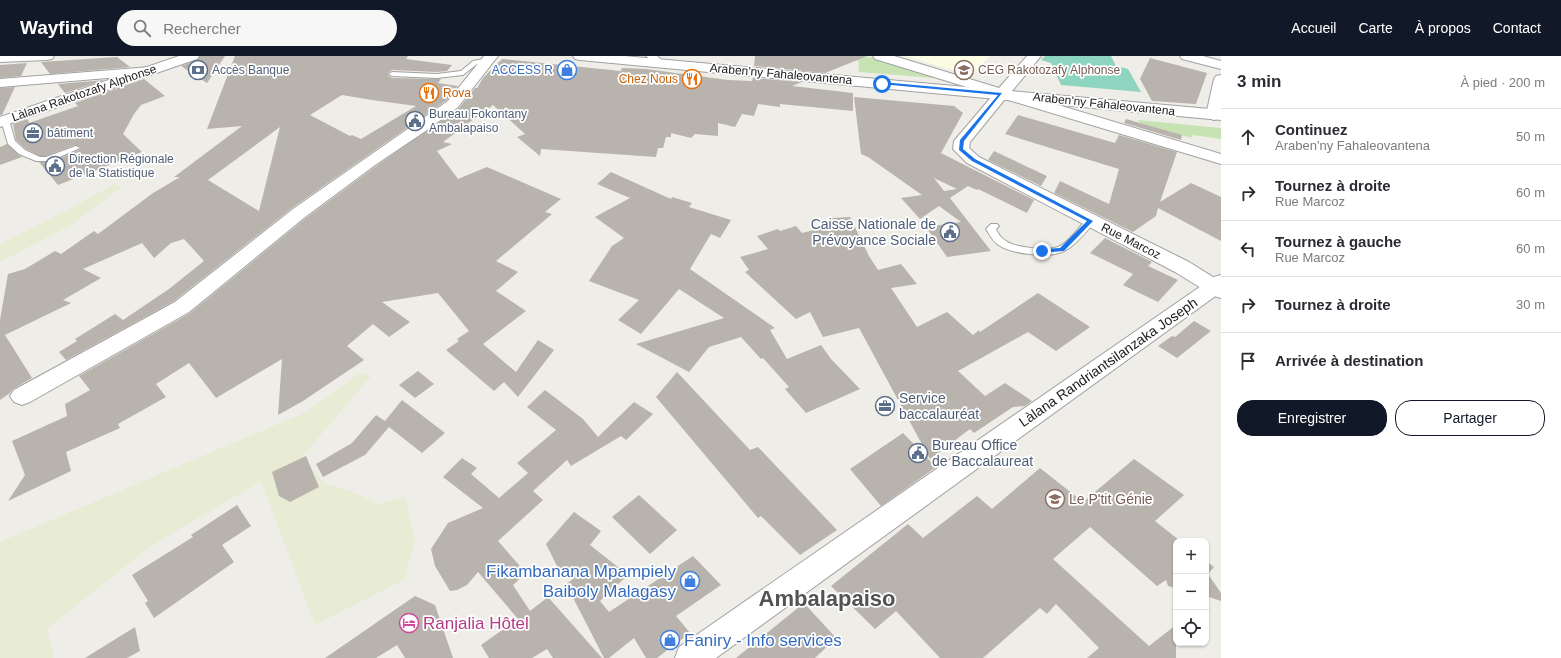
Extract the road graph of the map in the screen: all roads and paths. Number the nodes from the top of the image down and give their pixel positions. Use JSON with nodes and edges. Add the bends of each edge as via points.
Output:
{"nodes":[{"id":1,"x":47,"y":56,"type":"edge"},
{"id":2,"x":192,"y":56,"type":"edge"},
{"id":3,"x":580,"y":56,"type":"edge"},
{"id":4,"x":717,"y":56,"type":"edge"},
{"id":5,"x":880,"y":56,"type":"edge"},
{"id":6,"x":1034,"y":56,"type":"edge"},
{"id":7,"x":1187,"y":56,"type":"edge"},
{"id":8,"x":1207,"y":56,"type":"edge"},
{"id":9,"x":0,"y":58,"type":"edge"},
{"id":10,"x":490,"y":58,"type":"edge"},
{"id":11,"x":656,"y":60,"type":"edge"},
{"id":12,"x":1221,"y":65,"type":"edge"},
{"id":13,"x":700,"y":67,"type":"junction"},
{"id":14,"x":150,"y":70,"type":"junction"},
{"id":15,"x":392,"y":74,"type":"dead end"},
{"id":16,"x":1221,"y":79,"type":"edge"},
{"id":17,"x":0,"y":84,"type":"edge"},
{"id":18,"x":1001,"y":94,"type":"junction"},
{"id":19,"x":1218,"y":115,"type":"edge"},
{"id":20,"x":2,"y":121,"type":"edge"},
{"id":21,"x":76,"y":148,"type":"dead end"},
{"id":22,"x":1221,"y":158,"type":"edge"},
{"id":23,"x":1090,"y":221,"type":"junction"},
{"id":24,"x":994,"y":226,"type":"dead end"},
{"id":25,"x":1218,"y":287,"type":"edge"},
{"id":26,"x":22,"y":396,"type":"dead end"},
{"id":27,"x":690,"y":658,"type":"edge"}],
"edges":[{"from":1,"to":9,"type":"street"},
{"from":2,"to":14,"type":"street","name":"Làlana Rakotozafy Alphonse"},
{"from":3,"to":11,"type":"street","name":"Araben'ny Fahaleovantena"},
{"from":4,"to":13,"type":"street"},
{"from":5,"to":18,"type":"street"},
{"from":6,"to":18,"type":"street"},
{"from":7,"to":12,"type":"street"},
{"from":8,"to":12,"type":"street"},
{"from":10,"to":15,"type":"lane","via":[[474,62],[463,73],[437,76]]},
{"from":10,"to":26,"type":"street","via":[[453,104],[299,213],[182,308]]},
{"from":11,"to":13,"type":"street","name":"Araben'ny Fahaleovantena"},
{"from":13,"to":18,"type":"street","name":"Araben'ny Fahaleovantena"},
{"from":14,"to":17,"type":"street"},
{"from":14,"to":20,"type":"street","name":"Làlana Rakotozafy Alphonse"},
{"from":16,"to":19,"type":"street"},
{"from":18,"to":19,"type":"street","name":"Araben'ny Fahaleovantena"},
{"from":18,"to":22,"type":"street"},
{"from":18,"to":23,"type":"street","name":"Rue Marcoz","via":[[962,141],[961,149],[973,160]]},
{"from":20,"to":21,"type":"lane","via":[[11,142],[22,152],[39,159],[47,159]]},
{"from":23,"to":24,"type":"lane","via":[[1062,249],[1042,251],[1004,244],[997,239],[991,229]]},
{"from":23,"to":25,"type":"street","name":"Rue Marcoz"},
{"from":25,"to":27,"type":"street","name":"Làlana Randriantsilanzaka Joseph"}]}
